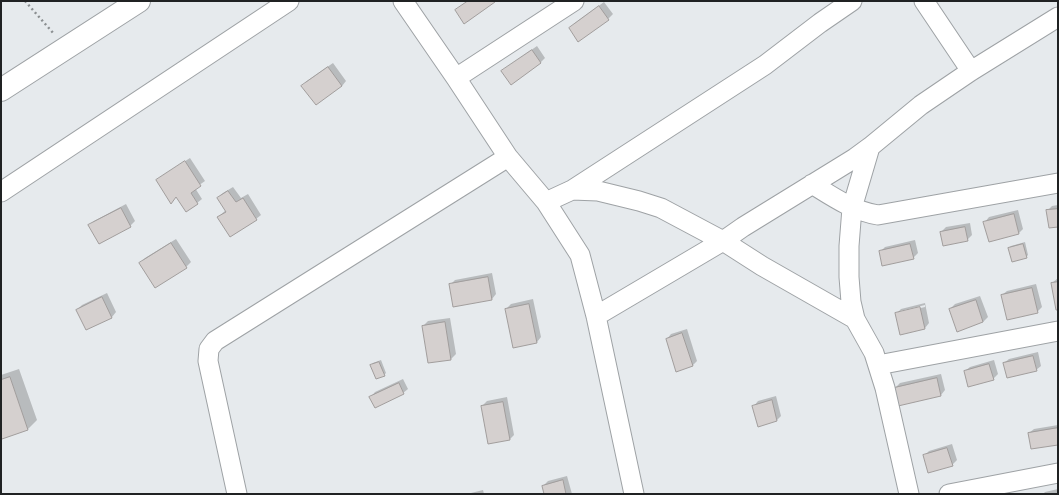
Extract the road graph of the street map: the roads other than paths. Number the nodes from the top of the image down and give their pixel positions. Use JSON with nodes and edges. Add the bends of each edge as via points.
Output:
{"nodes":[{"id":1,"x":139,"y":1,"type":"edge"},
{"id":2,"x":289,"y":1,"type":"edge"},
{"id":3,"x":403,"y":1,"type":"edge"},
{"id":4,"x":574,"y":1,"type":"edge"},
{"id":5,"x":852,"y":1,"type":"edge"},
{"id":6,"x":924,"y":1,"type":"edge"},
{"id":7,"x":1058,"y":17,"type":"edge"},
{"id":8,"x":971,"y":71,"type":"junction"},
{"id":9,"x":456,"y":78,"type":"junction"},
{"id":10,"x":1,"y":90,"type":"edge"},
{"id":11,"x":870,"y":147,"type":"junction"},
{"id":12,"x":508,"y":157,"type":"junction"},
{"id":13,"x":1058,"y":183,"type":"edge"},
{"id":14,"x":812,"y":184,"type":"junction"},
{"id":15,"x":572,"y":190,"type":"junction"},
{"id":16,"x":1,"y":192,"type":"edge"},
{"id":17,"x":546,"y":202,"type":"junction"},
{"id":18,"x":852,"y":208,"type":"junction"},
{"id":19,"x":723,"y":241,"type":"junction"},
{"id":20,"x":596,"y":316,"type":"junction"},
{"id":21,"x":855,"y":319,"type":"junction"},
{"id":22,"x":1058,"y":331,"type":"edge"},
{"id":23,"x":878,"y":365,"type":"junction"},
{"id":24,"x":1058,"y":473,"type":"edge"},
{"id":25,"x":237,"y":494,"type":"edge"},
{"id":26,"x":634,"y":494,"type":"edge"},
{"id":27,"x":909,"y":494,"type":"edge"},
{"id":28,"x":949,"y":494,"type":"edge"}],
"edges":[{"from":1,"to":10,"type":"street"},
{"from":2,"to":16,"type":"street"},
{"from":3,"to":9,"type":"street"},
{"from":4,"to":9,"type":"street"},
{"from":5,"to":15,"type":"street","via":[[765,65]]},
{"from":6,"to":8,"type":"street"},
{"from":7,"to":8,"type":"street"},
{"from":8,"to":11,"type":"street","via":[[921,105]]},
{"from":9,"to":12,"type":"street"},
{"from":11,"to":14,"type":"street"},
{"from":11,"to":18,"type":"street"},
{"from":12,"to":17,"type":"street"},
{"from":12,"to":25,"type":"street","via":[[215,341],[210,349],[208,361]]},
{"from":13,"to":18,"type":"street","via":[[890,214],[878,215]]},
{"from":14,"to":18,"type":"street"},
{"from":14,"to":19,"type":"street"},
{"from":15,"to":17,"type":"street"},
{"from":15,"to":19,"type":"street","via":[[598,191],[639,200],[661,208]]},
{"from":17,"to":20,"type":"street","via":[[580,255]]},
{"from":18,"to":21,"type":"street","via":[[849,277]]},
{"from":19,"to":20,"type":"street"},
{"from":19,"to":21,"type":"street"},
{"from":20,"to":26,"type":"street"},
{"from":21,"to":23,"type":"street"},
{"from":22,"to":23,"type":"street"},
{"from":23,"to":27,"type":"street"},
{"from":24,"to":28,"type":"street"}]}
